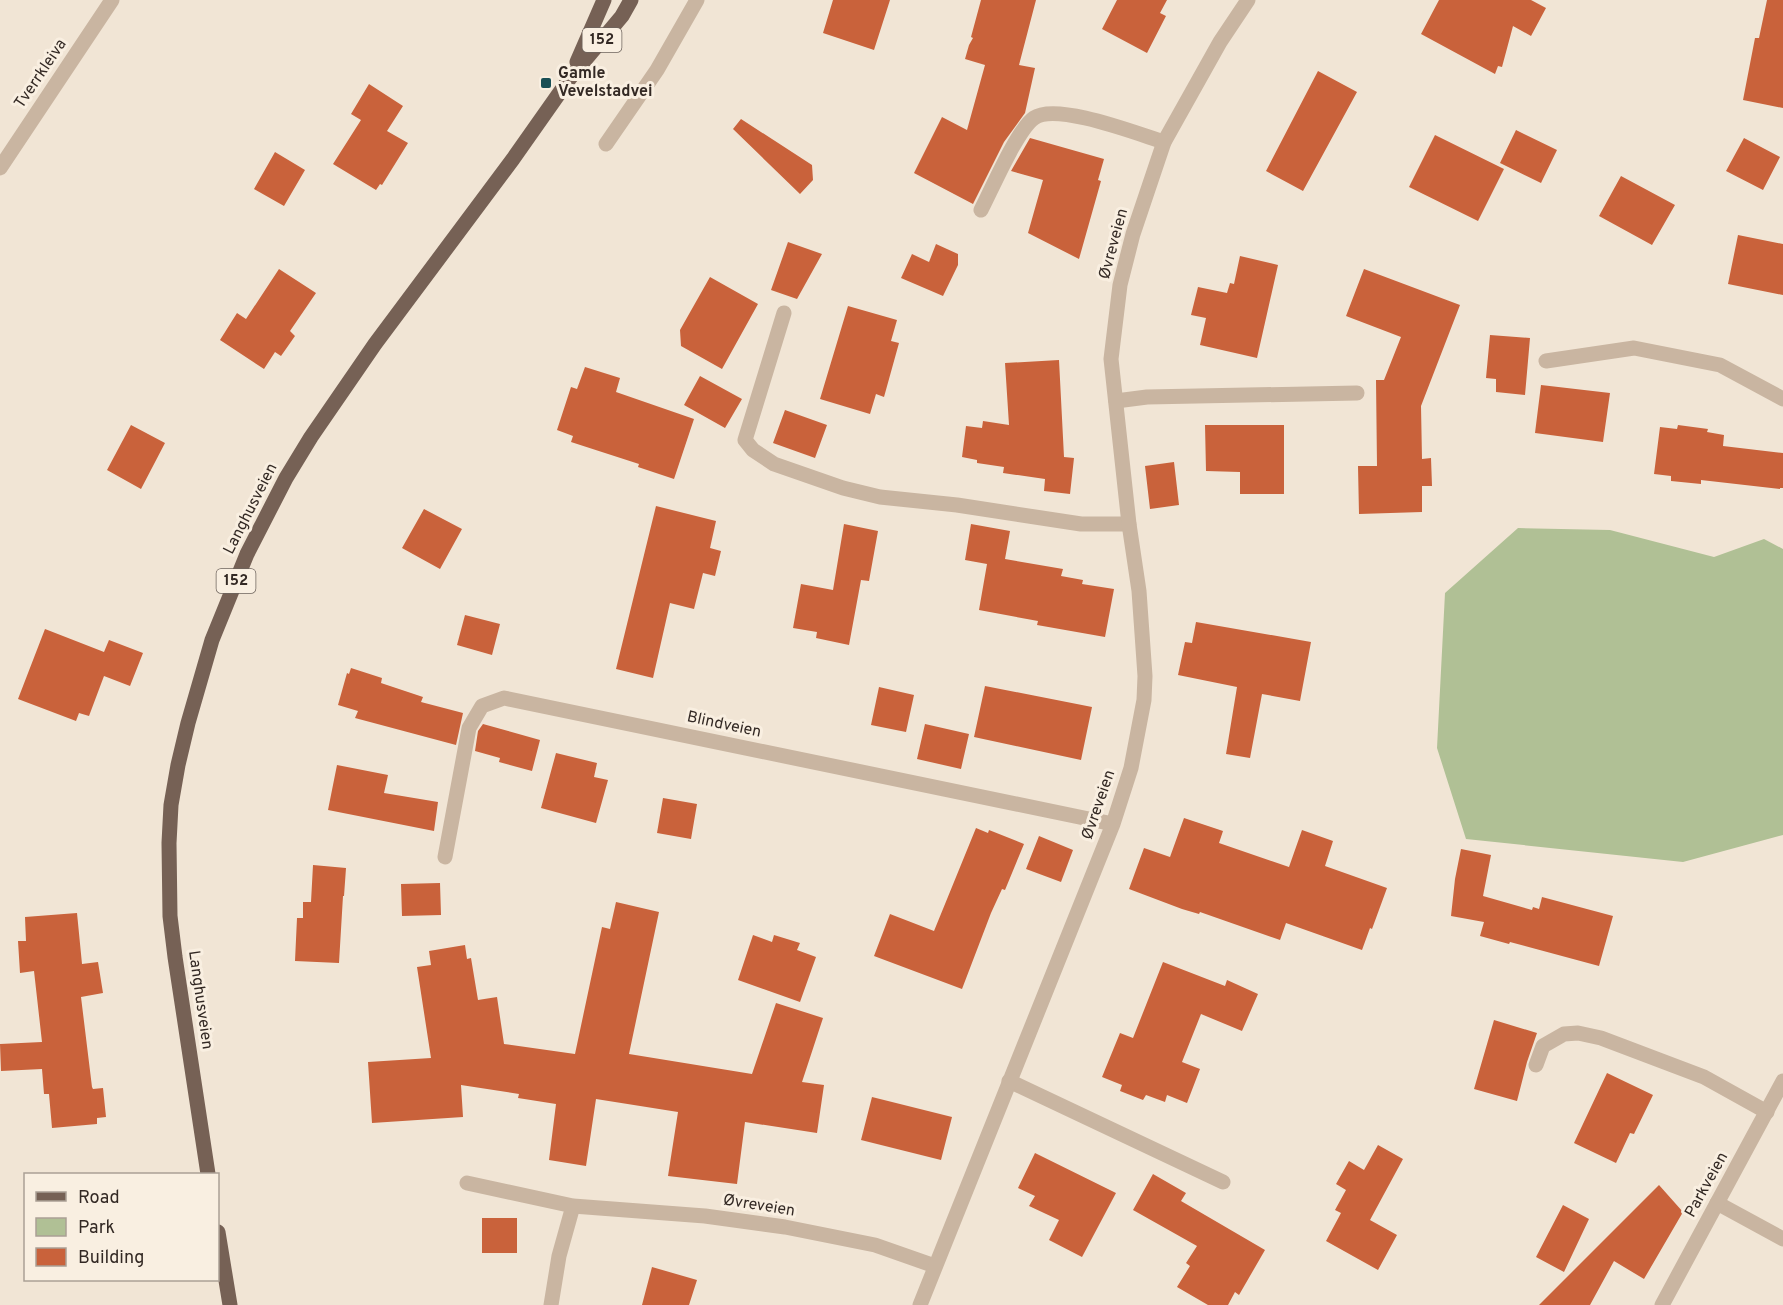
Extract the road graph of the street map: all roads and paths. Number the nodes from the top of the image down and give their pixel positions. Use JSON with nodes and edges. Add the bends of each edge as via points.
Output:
{"nodes":[{"id":1,"x":112,"y":0,"type":"edge"},
{"id":2,"x":604,"y":0,"type":"edge"},
{"id":3,"x":631,"y":0,"type":"edge"},
{"id":4,"x":698,"y":0,"type":"edge"},
{"id":5,"x":1248,"y":0,"type":"edge"},
{"id":6,"x":570,"y":78,"type":"junction"},
{"id":7,"x":1164,"y":142,"type":"junction"},
{"id":8,"x":606,"y":144,"type":"dead end"},
{"id":9,"x":0,"y":168,"type":"edge"},
{"id":10,"x":981,"y":210,"type":"dead end"},
{"id":11,"x":784,"y":312,"type":"dead end"},
{"id":12,"x":1546,"y":361,"type":"dead end"},
{"id":13,"x":1357,"y":393,"type":"dead end"},
{"id":14,"x":1783,"y":399,"type":"edge"},
{"id":15,"x":1116,"y":400,"type":"junction"},
{"id":16,"x":1129,"y":524,"type":"junction"},
{"id":17,"x":1113,"y":824,"type":"junction"},
{"id":18,"x":445,"y":857,"type":"dead end"},
{"id":19,"x":1536,"y":1065,"type":"dead end"},
{"id":20,"x":1009,"y":1081,"type":"junction"},
{"id":21,"x":1783,"y":1081,"type":"edge"},
{"id":22,"x":1767,"y":1112,"type":"junction"},
{"id":23,"x":208,"y":1173,"type":"edge"},
{"id":24,"x":1223,"y":1182,"type":"dead end"},
{"id":25,"x":467,"y":1183,"type":"dead end"},
{"id":26,"x":1717,"y":1203,"type":"junction"},
{"id":27,"x":573,"y":1206,"type":"junction"},
{"id":28,"x":219,"y":1238,"type":"edge"},
{"id":29,"x":1783,"y":1239,"type":"edge"},
{"id":30,"x":935,"y":1266,"type":"junction"},
{"id":31,"x":230,"y":1305,"type":"edge"},
{"id":32,"x":551,"y":1305,"type":"edge"},
{"id":33,"x":920,"y":1305,"type":"edge"},
{"id":34,"x":1662,"y":1305,"type":"edge"}],
"edges":[{"from":1,"to":9,"type":"street","name":"Tverrkleiva"},
{"from":2,"to":6,"type":"main road","name":"Langhusveien","number":"152"},
{"from":3,"to":6,"type":"main road","name":"Langhusveien","number":"152"},
{"from":4,"to":8,"type":"street","via":[[657,70]]},
{"from":5,"to":7,"type":"street","name":"Øvreveien"},
{"from":6,"to":23,"type":"main road","name":"Langhusveien","number":"152","via":[[311,437],[252,545],[212,640],[178,765],[169,843],[170,916]]},
{"from":7,"to":10,"type":"street","via":[[1063,114],[1038,115],[1023,129]]},
{"from":7,"to":15,"type":"street","name":"Øvreveien","via":[[1120,285],[1111,359]]},
{"from":11,"to":16,"type":"street","via":[[745,440],[774,464],[880,497],[1081,524]]},
{"from":12,"to":14,"type":"street","via":[[1634,348],[1720,365]]},
{"from":13,"to":15,"type":"street"},
{"from":15,"to":16,"type":"street","name":"Øvreveien"},
{"from":16,"to":17,"type":"street","name":"Øvreveien","via":[[1139,591],[1144,700],[1131,768]]},
{"from":17,"to":18,"type":"street","name":"Blindveien","via":[[504,698],[482,706],[470,728]]},
{"from":17,"to":20,"type":"street","name":"Øvreveien"},
{"from":19,"to":22,"type":"street","via":[[1543,1046],[1564,1034],[1578,1033],[1689,1070]]},
{"from":20,"to":24,"type":"street"},
{"from":20,"to":30,"type":"street","name":"Øvreveien"},
{"from":21,"to":22,"type":"street","name":"Parkveien"},
{"from":22,"to":26,"type":"street","name":"Parkveien"},
{"from":25,"to":27,"type":"street","name":"Øvreveien"},
{"from":26,"to":29,"type":"street"},
{"from":26,"to":34,"type":"street","name":"Parkveien"},
{"from":27,"to":30,"type":"street","name":"Øvreveien","via":[[705,1216],[785,1227],[874,1245]]},
{"from":27,"to":32,"type":"street"},
{"from":28,"to":31,"type":"main road"},
{"from":30,"to":33,"type":"street","name":"Øvreveien"}]}
